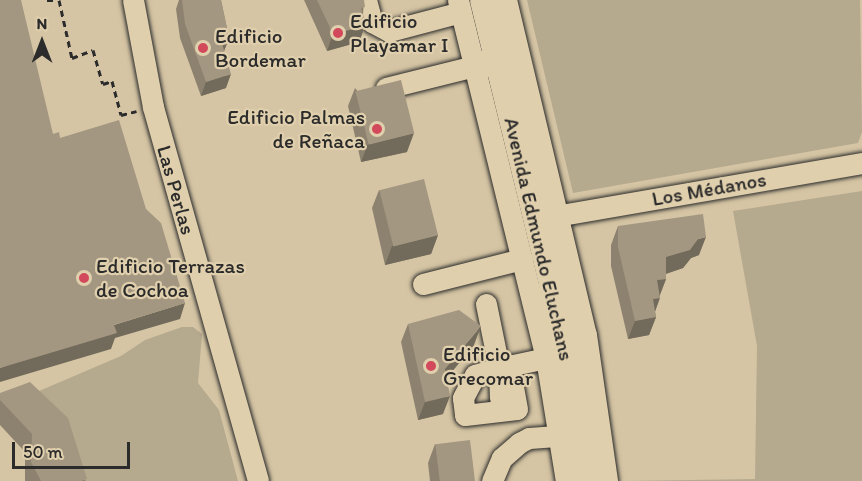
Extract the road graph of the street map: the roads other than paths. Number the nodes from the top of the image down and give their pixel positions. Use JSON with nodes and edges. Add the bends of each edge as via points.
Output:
{"nodes":[{"id":1,"x":133,"y":0,"type":"edge"},
{"id":2,"x":366,"y":0,"type":"edge"},
{"id":3,"x":503,"y":0,"type":"edge"},
{"id":4,"x":467,"y":4,"type":"edge"},
{"id":5,"x":497,"y":64,"type":"junction"},
{"id":6,"x":386,"y":88,"type":"edge"},
{"id":7,"x":862,"y":163,"type":"edge"},
{"id":8,"x":555,"y":216,"type":"junction"},
{"id":9,"x":522,"y":259,"type":"junction"},
{"id":10,"x":423,"y":284,"type":"dead end"},
{"id":11,"x":486,"y":304,"type":"dead end"},
{"id":12,"x":546,"y":357,"type":"junction"},
{"id":13,"x":504,"y":366,"type":"junction"},
{"id":14,"x":500,"y":398,"type":"dead end"},
{"id":15,"x":560,"y":436,"type":"junction"},
{"id":16,"x":258,"y":481,"type":"edge"},
{"id":17,"x":492,"y":481,"type":"edge"},
{"id":18,"x":566,"y":481,"type":"edge"},
{"id":19,"x":584,"y":481,"type":"edge"},
{"id":20,"x":604,"y":481,"type":"edge"}],
"edges":[{"from":1,"to":16,"type":"street","name":"Las Perlas","via":[[153,107]]},
{"from":2,"to":4,"type":"street","via":[[376,27],[389,32]]},
{"from":3,"to":5,"type":"main road","name":"Avenida Edmundo Eluchans"},
{"from":4,"to":5,"type":"main road","name":"Avenida Edmundo Eluchans"},
{"from":5,"to":6,"type":"street"},
{"from":5,"to":8,"type":"main road","name":"Avenida Edmundo Eluchans"},
{"from":5,"to":9,"type":"street"},
{"from":5,"to":19,"type":"main road","name":"Avenida Edmundo Eluchans","via":[[552,283]]},
{"from":7,"to":8,"type":"street","name":"Los Médanos"},
{"from":8,"to":20,"type":"main road","name":"Avenida Edmundo Eluchans","via":[[583,335]]},
{"from":9,"to":10,"type":"street"},
{"from":9,"to":12,"type":"street"},
{"from":11,"to":13,"type":"street"},
{"from":12,"to":13,"type":"street"},
{"from":12,"to":15,"type":"street"},
{"from":13,"to":14,"type":"street"},
{"from":15,"to":17,"type":"street","via":[[530,438],[519,443],[502,458]]},
{"from":15,"to":18,"type":"street"}]}
